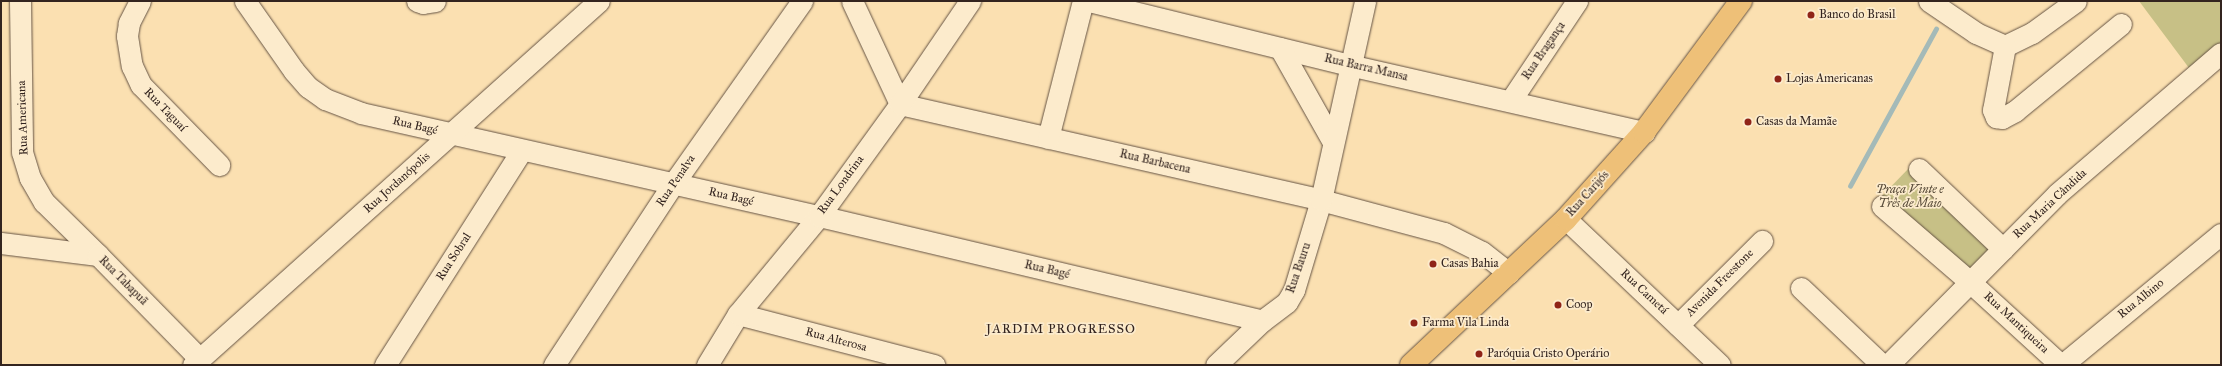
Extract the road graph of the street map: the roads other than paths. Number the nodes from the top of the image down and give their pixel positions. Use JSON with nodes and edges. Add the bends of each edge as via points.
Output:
{"nodes":[{"id":1,"x":20,"y":1,"type":"edge"},
{"id":2,"x":140,"y":1,"type":"edge"},
{"id":3,"x":245,"y":1,"type":"edge"},
{"id":4,"x":417,"y":1,"type":"edge"},
{"id":5,"x":435,"y":1,"type":"edge"},
{"id":6,"x":802,"y":1,"type":"edge"},
{"id":7,"x":852,"y":1,"type":"edge"},
{"id":8,"x":970,"y":1,"type":"edge"},
{"id":9,"x":1083,"y":1,"type":"edge"},
{"id":10,"x":1089,"y":1,"type":"edge"},
{"id":11,"x":1365,"y":1,"type":"edge"},
{"id":12,"x":1577,"y":1,"type":"edge"},
{"id":13,"x":1741,"y":1,"type":"edge"},
{"id":14,"x":1928,"y":1,"type":"edge"},
{"id":15,"x":2076,"y":1,"type":"edge"},
{"id":16,"x":595,"y":2,"type":"edge"},
{"id":17,"x":2121,"y":24,"type":"dead end"},
{"id":18,"x":2005,"y":46,"type":"junction"},
{"id":19,"x":1280,"y":48,"type":"junction"},
{"id":20,"x":2221,"y":53,"type":"edge"},
{"id":21,"x":1349,"y":65,"type":"junction"},
{"id":22,"x":1511,"y":100,"type":"junction"},
{"id":23,"x":900,"y":104,"type":"junction"},
{"id":24,"x":1644,"y":132,"type":"junction"},
{"id":25,"x":451,"y":135,"type":"junction"},
{"id":26,"x":1048,"y":138,"type":"junction"},
{"id":27,"x":1333,"y":142,"type":"junction"},
{"id":28,"x":522,"y":150,"type":"junction"},
{"id":29,"x":219,"y":165,"type":"dead end"},
{"id":30,"x":1919,"y":169,"type":"dead end"},
{"id":31,"x":673,"y":184,"type":"junction"},
{"id":32,"x":1321,"y":200,"type":"junction"},
{"id":33,"x":1882,"y":206,"type":"dead end"},
{"id":34,"x":818,"y":216,"type":"junction"},
{"id":35,"x":1566,"y":219,"type":"junction"},
{"id":36,"x":2221,"y":234,"type":"edge"},
{"id":37,"x":1762,"y":241,"type":"dead end"},
{"id":38,"x":1,"y":243,"type":"edge"},
{"id":39,"x":2003,"y":249,"type":"junction"},
{"id":40,"x":98,"y":255,"type":"junction"},
{"id":41,"x":1509,"y":273,"type":"junction"},
{"id":42,"x":1970,"y":282,"type":"junction"},
{"id":43,"x":1801,"y":288,"type":"dead end"},
{"id":44,"x":738,"y":314,"type":"junction"},
{"id":45,"x":1262,"y":321,"type":"junction"},
{"id":46,"x":1678,"y":325,"type":"junction"},
{"id":47,"x":197,"y":362,"type":"edge"},
{"id":48,"x":385,"y":365,"type":"edge"},
{"id":49,"x":554,"y":365,"type":"edge"},
{"id":50,"x":707,"y":365,"type":"edge"},
{"id":51,"x":934,"y":365,"type":"edge"},
{"id":52,"x":1216,"y":365,"type":"edge"},
{"id":53,"x":1411,"y":365,"type":"edge"},
{"id":54,"x":1720,"y":365,"type":"edge"},
{"id":55,"x":1882,"y":365,"type":"edge"},
{"id":56,"x":1888,"y":365,"type":"edge"},
{"id":57,"x":2061,"y":365,"type":"edge"}],
"edges":[{"from":1,"to":40,"type":"street","name":"Rua Americana","via":[[22,152],[30,178],[44,202]]},
{"from":2,"to":29,"type":"street","name":"Rua Taguaí","via":[[133,10],[128,30],[128,51],[141,85]]},
{"from":3,"to":25,"type":"street","name":"Rua Bagé","via":[[294,71],[325,99],[361,113]]},
{"from":4,"to":5,"type":"street"},
{"from":6,"to":31,"type":"street","name":"Rua Penalva"},
{"from":7,"to":23,"type":"street"},
{"from":8,"to":23,"type":"street","name":"Rua Londrina"},
{"from":9,"to":26,"type":"street"},
{"from":10,"to":19,"type":"street","name":"Rua Barra Mansa"},
{"from":11,"to":21,"type":"street","name":"Rua Bauru"},
{"from":12,"to":22,"type":"street","name":"Rua Bragança"},
{"from":13,"to":24,"type":"main road","name":"Rua Carijós"},
{"from":14,"to":18,"type":"street","via":[[1976,33]]},
{"from":15,"to":18,"type":"street","via":[[2032,33]]},
{"from":16,"to":25,"type":"street","name":"Rua Jordanópolis"},
{"from":17,"to":18,"type":"street","via":[[2015,111],[2002,118],[1996,117],[1993,110]]},
{"from":19,"to":21,"type":"street","name":"Rua Barra Mansa"},
{"from":19,"to":27,"type":"street"},
{"from":20,"to":39,"type":"street","name":"Rua Maria Cândida","via":[[2057,194]]},
{"from":21,"to":22,"type":"street","name":"Rua Barra Mansa"},
{"from":21,"to":27,"type":"street","name":"Rua Bauru"},
{"from":22,"to":24,"type":"street","name":"Rua Barra Mansa"},
{"from":23,"to":26,"type":"street","name":"Rua Barbacena"},
{"from":23,"to":34,"type":"street","name":"Rua Londrina"},
{"from":24,"to":35,"type":"main road","name":"Rua Carijós"},
{"from":25,"to":28,"type":"street","name":"Rua Bagé"},
{"from":25,"to":47,"type":"street","name":"Rua Jordanópolis"},
{"from":26,"to":32,"type":"street","name":"Rua Barbacena"},
{"from":27,"to":32,"type":"street","name":"Rua Bauru"},
{"from":28,"to":31,"type":"street","name":"Rua Bagé"},
{"from":28,"to":48,"type":"street","name":"Rua Sobral"},
{"from":30,"to":39,"type":"street"},
{"from":31,"to":34,"type":"street","name":"Rua Bagé"},
{"from":31,"to":49,"type":"street","name":"Rua Penalva"},
{"from":32,"to":41,"type":"street","name":"Rua Barbacena","via":[[1460,239]]},
{"from":32,"to":45,"type":"street","name":"Rua Bauru","via":[[1294,290],[1287,302]]},
{"from":33,"to":42,"type":"street","name":"Rua Mantiqueira"},
{"from":34,"to":44,"type":"street","name":"Rua Londrina"},
{"from":34,"to":45,"type":"street","name":"Rua Bagé"},
{"from":35,"to":41,"type":"main road","name":"Rua Carijós"},
{"from":35,"to":46,"type":"street","name":"Rua Cametá"},
{"from":36,"to":57,"type":"street","name":"Rua Albino"},
{"from":37,"to":46,"type":"street","name":"Avenida Freestone"},
{"from":38,"to":40,"type":"street","name":"Rua Tabapuã"},
{"from":39,"to":42,"type":"street","name":"Rua Maria Cândida"},
{"from":40,"to":47,"type":"street","name":"Rua Tabapuã"},
{"from":41,"to":53,"type":"main road","name":"Rua Carijós"},
{"from":42,"to":56,"type":"street","name":"Rua Maria Cândida"},
{"from":42,"to":57,"type":"street","name":"Rua Mantiqueira"},
{"from":43,"to":55,"type":"street"},
{"from":44,"to":50,"type":"street","name":"Rua Londrina"},
{"from":44,"to":51,"type":"street","name":"Rua Alterosa"},
{"from":45,"to":52,"type":"street","name":"Rua Bauru"},
{"from":46,"to":54,"type":"street","name":"Rua Cametá"}]}
